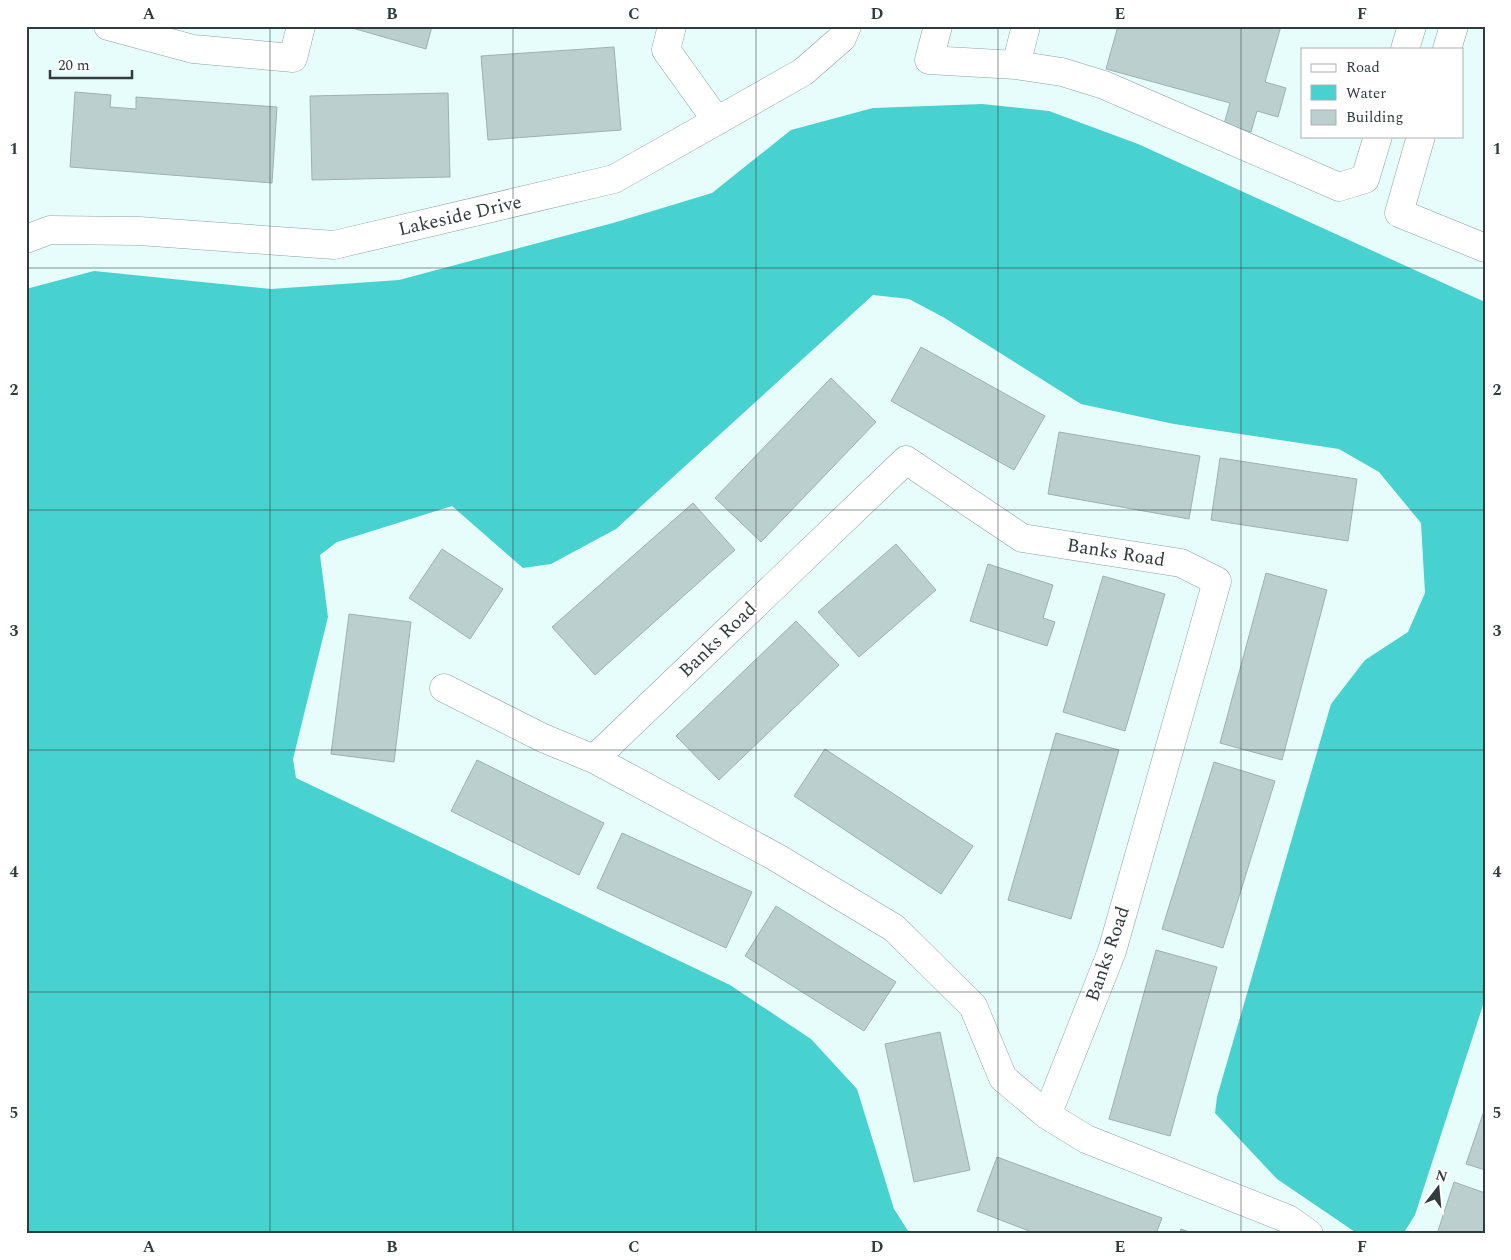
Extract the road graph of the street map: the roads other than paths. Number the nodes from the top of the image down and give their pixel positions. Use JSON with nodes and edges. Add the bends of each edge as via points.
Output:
{"nodes":[{"id":1,"x":108,"y":26,"type":"edge"},
{"id":2,"x":301,"y":26,"type":"edge"},
{"id":3,"x":672,"y":26,"type":"edge"},
{"id":4,"x":847,"y":26,"type":"edge"},
{"id":5,"x":938,"y":26,"type":"edge"},
{"id":6,"x":1026,"y":26,"type":"edge"},
{"id":7,"x":1412,"y":26,"type":"edge"},
{"id":8,"x":1454,"y":26,"type":"edge"},
{"id":9,"x":196,"y":38,"type":"edge"},
{"id":10,"x":1405,"y":48,"type":"edge"},
{"id":11,"x":1447,"y":48,"type":"edge"},
{"id":12,"x":1016,"y":65,"type":"junction"},
{"id":13,"x":718,"y":121,"type":"junction"},
{"id":14,"x":1377,"y":138,"type":"edge"},
{"id":15,"x":1420,"y":138,"type":"edge"},
{"id":16,"x":26,"y":239,"type":"edge"},
{"id":17,"x":1485,"y":248,"type":"edge"},
{"id":18,"x":444,"y":688,"type":"dead end"},
{"id":19,"x":594,"y":759,"type":"junction"},
{"id":20,"x":1047,"y":1115,"type":"junction"},
{"id":21,"x":1309,"y":1234,"type":"edge"}],
"edges":[{"from":1,"to":9,"type":"street"},
{"from":2,"to":9,"type":"street","via":[[293,58]]},
{"from":3,"to":13,"type":"street","via":[[666,50]]},
{"from":4,"to":13,"type":"street","name":"Lakeside Drive","via":[[842,38],[803,72]]},
{"from":5,"to":12,"type":"street","via":[[929,60]]},
{"from":6,"to":12,"type":"street"},
{"from":7,"to":10,"type":"street"},
{"from":8,"to":11,"type":"street"},
{"from":12,"to":14,"type":"street","via":[[1062,72],[1104,85],[1339,187],[1365,179]]},
{"from":13,"to":16,"type":"street","name":"Lakeside Drive","via":[[614,178],[334,245],[139,231],[50,230]]},
{"from":15,"to":17,"type":"street","via":[[1399,212]]},
{"from":18,"to":19,"type":"street","via":[[543,738]]},
{"from":19,"to":20,"type":"street","via":[[774,856],[894,928],[973,1006],[1003,1078]]},
{"from":19,"to":20,"type":"street","name":"Banks Road","via":[[906,460],[1022,538],[1181,563],[1217,580],[1112,950]]},
{"from":20,"to":21,"type":"street","via":[[1086,1139],[1288,1219]]}]}
